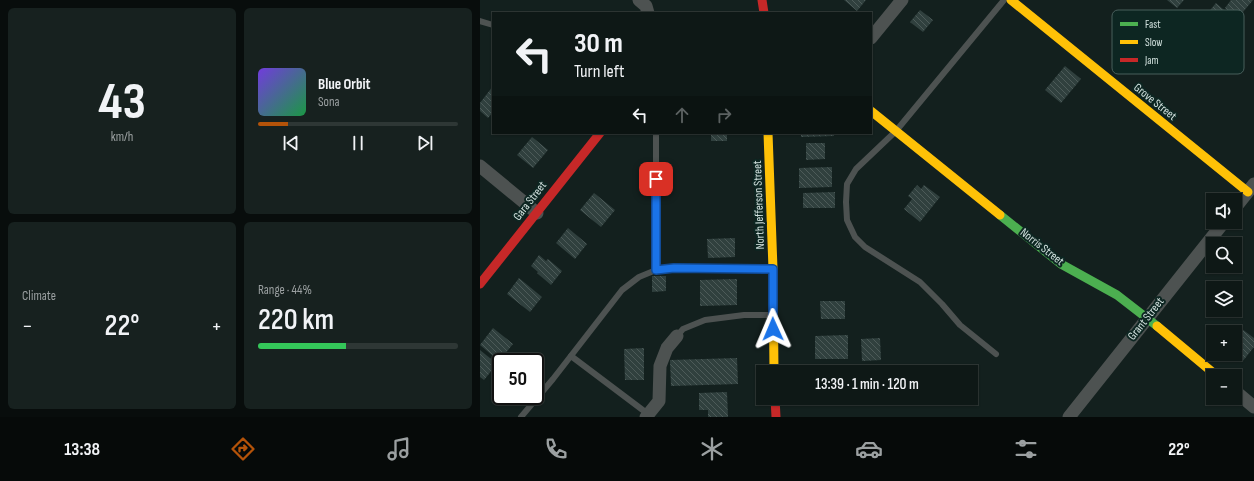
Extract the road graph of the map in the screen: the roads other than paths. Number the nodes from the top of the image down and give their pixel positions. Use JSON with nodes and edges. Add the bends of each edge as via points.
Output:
{"nodes":[{"id":1,"x":638,"y":0,"type":"edge"},
{"id":2,"x":762,"y":0,"type":"edge"},
{"id":3,"x":902,"y":0,"type":"edge"},
{"id":4,"x":1004,"y":0,"type":"edge"},
{"id":5,"x":1011,"y":0,"type":"edge"},
{"id":6,"x":648,"y":12,"type":"edge"},
{"id":7,"x":764,"y":12,"type":"edge"},
{"id":8,"x":480,"y":21,"type":"edge"},
{"id":9,"x":492,"y":25,"type":"edge"},
{"id":10,"x":872,"y":37,"type":"edge"},
{"id":11,"x":872,"y":112,"type":"edge"},
{"id":12,"x":896,"y":131,"type":"junction"},
{"id":13,"x":599,"y":134,"type":"edge"},
{"id":14,"x":656,"y":134,"type":"edge"},
{"id":15,"x":768,"y":134,"type":"edge"},
{"id":16,"x":480,"y":166,"type":"edge"},
{"id":17,"x":1251,"y":188,"type":"edge"},
{"id":18,"x":1242,"y":199,"type":"edge"},
{"id":19,"x":537,"y":213,"type":"junction"},
{"id":20,"x":1218,"y":229,"type":"edge"},
{"id":21,"x":773,"y":269,"type":"junction"},
{"id":22,"x":656,"y":270,"type":"junction"},
{"id":23,"x":480,"y":284,"type":"edge"},
{"id":24,"x":773,"y":315,"type":"junction"},
{"id":25,"x":1148,"y":318,"type":"junction"},
{"id":26,"x":677,"y":336,"type":"joint"},
{"id":27,"x":996,"y":354,"type":"dead end"},
{"id":28,"x":570,"y":356,"type":"junction"},
{"id":29,"x":774,"y":365,"type":"edge"},
{"id":30,"x":1209,"y":369,"type":"edge"},
{"id":31,"x":1242,"y":397,"type":"edge"},
{"id":32,"x":775,"y":405,"type":"edge"},
{"id":33,"x":1254,"y":407,"type":"edge"},
{"id":34,"x":647,"y":416,"type":"edge"},
{"id":35,"x":521,"y":417,"type":"edge"},
{"id":36,"x":776,"y":417,"type":"edge"},
{"id":37,"x":1069,"y":417,"type":"edge"}],
"edges":[{"from":1,"to":6,"type":"street","via":[[646,6]]},
{"from":2,"to":7,"type":"street"},
{"from":3,"to":10,"type":"street"},
{"from":4,"to":12,"type":"lane"},
{"from":5,"to":17,"type":"street","name":"Grove Street"},
{"from":8,"to":9,"type":"lane"},
{"from":11,"to":12,"type":"street","name":"Norris Street"},
{"from":12,"to":25,"type":"street","name":"Norris Street","via":[[1061,264],[1116,295]]},
{"from":12,"to":27,"type":"lane","via":[[856,169],[847,184],[847,220],[855,237],[865,247],[920,282],[960,325]]},
{"from":13,"to":19,"type":"street","name":"Gara Street"},
{"from":14,"to":22,"type":"lane"},
{"from":15,"to":21,"type":"street","name":"North Jefferson Street"},
{"from":16,"to":19,"type":"street"},
{"from":17,"to":18,"type":"street"},
{"from":19,"to":23,"type":"street","name":"Gara Street"},
{"from":20,"to":25,"type":"street","name":"Grant Street"},
{"from":21,"to":22,"type":"lane"},
{"from":21,"to":24,"type":"street","name":"North Jefferson Street"},
{"from":22,"to":28,"type":"lane","via":[[639,277],[622,290]]},
{"from":24,"to":26,"type":"lane","via":[[744,315],[705,320],[683,329]]},
{"from":24,"to":29,"type":"street","name":"North Jefferson Street"},
{"from":25,"to":30,"type":"street","name":"Norris Street"},
{"from":25,"to":37,"type":"street","name":"Grant Street"},
{"from":26,"to":34,"type":"street","via":[[667,348],[660,366],[659,401]]},
{"from":28,"to":34,"type":"lane"},
{"from":28,"to":35,"type":"lane"},
{"from":31,"to":33,"type":"street"},
{"from":32,"to":36,"type":"street"}]}
